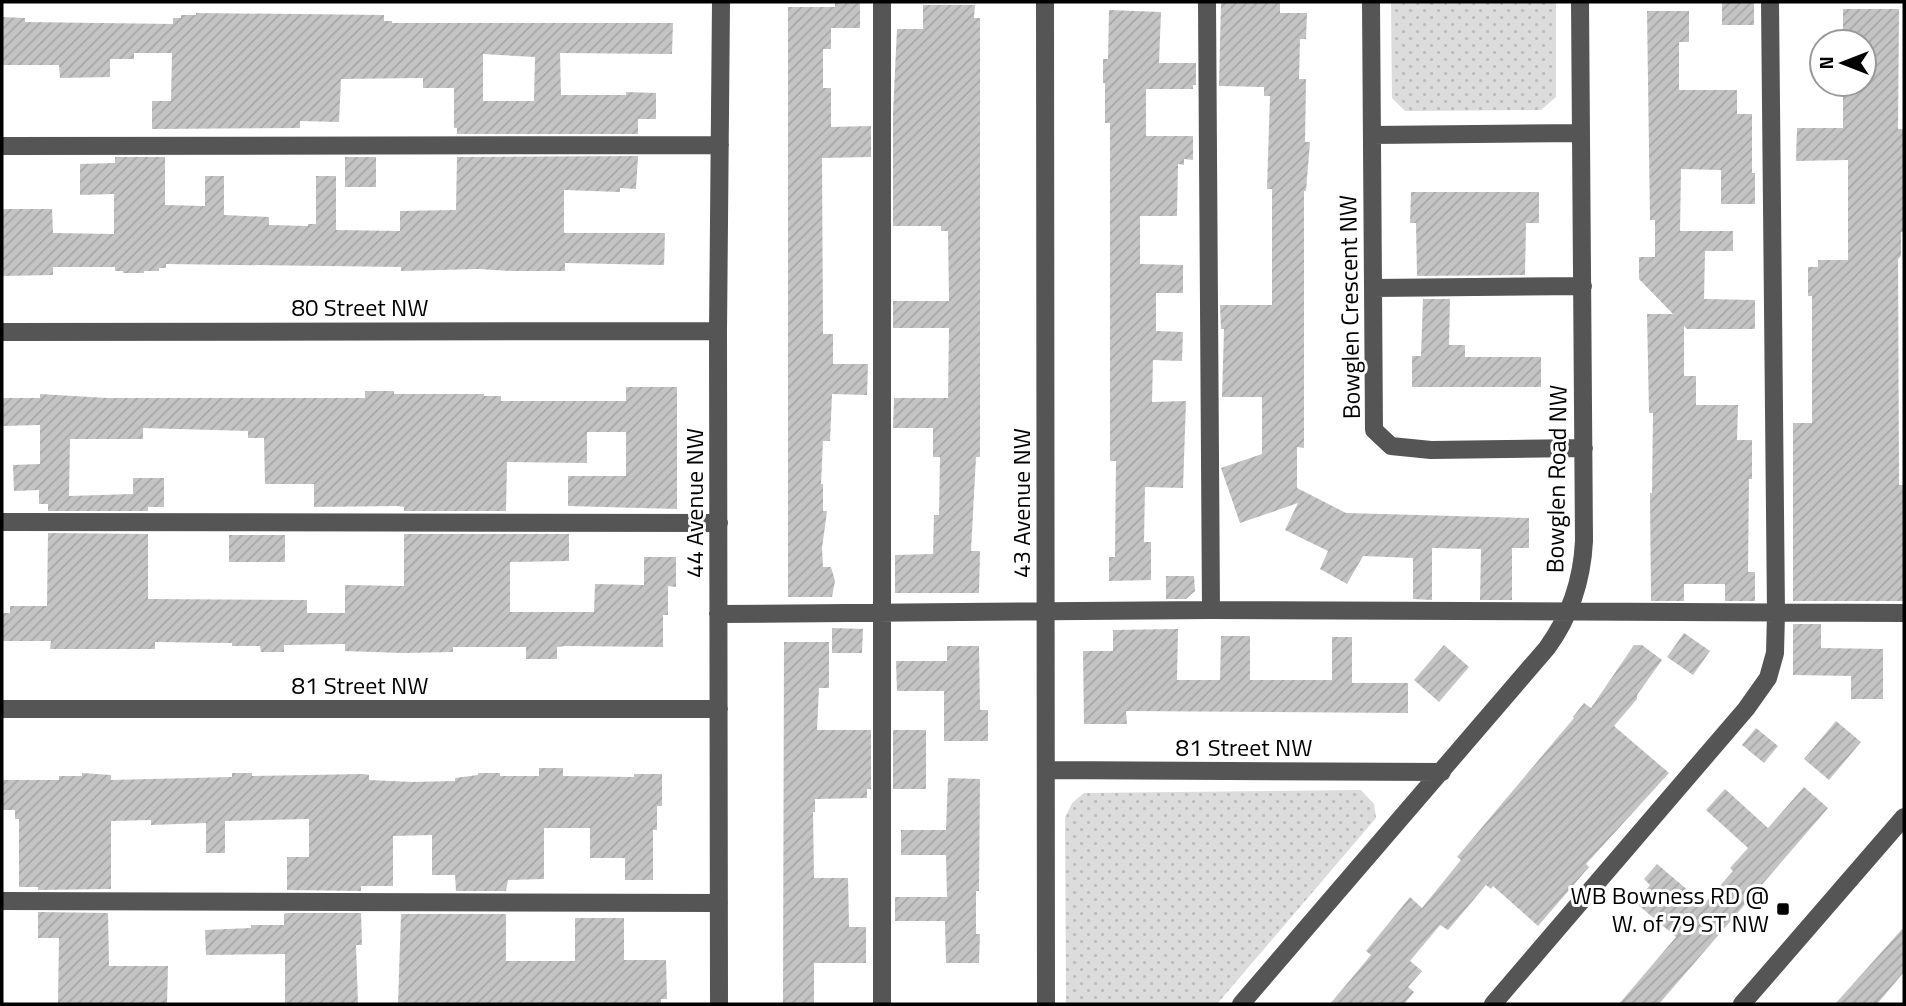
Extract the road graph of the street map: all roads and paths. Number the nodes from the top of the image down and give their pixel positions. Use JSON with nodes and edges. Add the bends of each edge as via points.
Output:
{"nodes":[{"id":1,"x":722,"y":2,"type":"edge"},
{"id":2,"x":882,"y":2,"type":"edge"},
{"id":3,"x":1045,"y":2,"type":"edge"},
{"id":4,"x":1207,"y":2,"type":"edge"},
{"id":5,"x":1371,"y":2,"type":"edge"},
{"id":6,"x":1580,"y":2,"type":"edge"},
{"id":7,"x":1770,"y":2,"type":"edge"},
{"id":8,"x":1581,"y":133,"type":"junction"},
{"id":9,"x":1372,"y":135,"type":"junction"},
{"id":10,"x":720,"y":145,"type":"junction"},
{"id":11,"x":2,"y":146,"type":"edge"},
{"id":12,"x":1583,"y":286,"type":"junction"},
{"id":13,"x":1373,"y":288,"type":"junction"},
{"id":14,"x":718,"y":331,"type":"junction"},
{"id":15,"x":2,"y":332,"type":"edge"},
{"id":16,"x":1584,"y":448,"type":"junction"},
{"id":17,"x":2,"y":522,"type":"edge"},
{"id":18,"x":719,"y":523,"type":"junction"},
{"id":19,"x":1211,"y":610,"type":"junction"},
{"id":20,"x":881,"y":612,"type":"junction"},
{"id":21,"x":1045,"y":612,"type":"junction"},
{"id":22,"x":1569,"y":613,"type":"junction"},
{"id":23,"x":1776,"y":613,"type":"junction"},
{"id":24,"x":1904,"y":613,"type":"edge"},
{"id":25,"x":718,"y":614,"type":"junction"},
{"id":26,"x":2,"y":709,"type":"edge"},
{"id":27,"x":719,"y":709,"type":"junction"},
{"id":28,"x":1046,"y":770,"type":"junction"},
{"id":29,"x":1442,"y":772,"type":"junction"},
{"id":30,"x":1904,"y":817,"type":"edge"},
{"id":31,"x":2,"y":901,"type":"edge"},
{"id":32,"x":719,"y":903,"type":"junction"},
{"id":33,"x":719,"y":1004,"type":"edge"},
{"id":34,"x":882,"y":1004,"type":"edge"},
{"id":35,"x":1046,"y":1004,"type":"edge"},
{"id":36,"x":1241,"y":1004,"type":"edge"},
{"id":37,"x":1493,"y":1004,"type":"edge"},
{"id":38,"x":1742,"y":1004,"type":"edge"}],
"edges":[{"from":1,"to":10,"type":"street","name":"44 Avenue NW"},
{"from":2,"to":20,"type":"street"},
{"from":3,"to":21,"type":"street","name":"43 Avenue NW"},
{"from":4,"to":19,"type":"street"},
{"from":5,"to":9,"type":"street","name":"Bowglen Crescent NW"},
{"from":6,"to":8,"type":"street","name":"Bowglen Road NW"},
{"from":7,"to":23,"type":"street"},
{"from":8,"to":9,"type":"street"},
{"from":8,"to":12,"type":"street","name":"Bowglen Road NW"},
{"from":9,"to":13,"type":"street","name":"Bowglen Crescent NW"},
{"from":10,"to":11,"type":"street"},
{"from":10,"to":14,"type":"street","name":"44 Avenue NW"},
{"from":12,"to":13,"type":"street"},
{"from":12,"to":16,"type":"street","name":"Bowglen Road NW"},
{"from":13,"to":16,"type":"street","name":"Bowglen Crescent NW","via":[[1374,430],[1391,446],[1431,450]]},
{"from":14,"to":15,"type":"street","name":"80 Street NW"},
{"from":14,"to":18,"type":"street","name":"44 Avenue NW"},
{"from":16,"to":22,"type":"street","name":"Bowglen Road NW","via":[[1583,566]]},
{"from":17,"to":18,"type":"street"},
{"from":18,"to":25,"type":"street","name":"44 Avenue NW"},
{"from":19,"to":21,"type":"street"},
{"from":19,"to":22,"type":"street"},
{"from":20,"to":21,"type":"street"},
{"from":20,"to":25,"type":"street"},
{"from":20,"to":34,"type":"street"},
{"from":21,"to":28,"type":"street","name":"43 Avenue NW"},
{"from":22,"to":23,"type":"street"},
{"from":22,"to":29,"type":"street","name":"Bowglen Road NW","via":[[1547,648]]},
{"from":23,"to":24,"type":"street"},
{"from":23,"to":37,"type":"street","via":[[1769,678]]},
{"from":25,"to":27,"type":"street","name":"44 Avenue NW"},
{"from":26,"to":27,"type":"street","name":"81 Street NW"},
{"from":27,"to":32,"type":"street","name":"44 Avenue NW"},
{"from":28,"to":29,"type":"street","name":"81 Street NW"},
{"from":28,"to":35,"type":"street","name":"43 Avenue NW"},
{"from":29,"to":36,"type":"street","name":"Bowglen Road NW"},
{"from":30,"to":38,"type":"street"},
{"from":31,"to":32,"type":"street"},
{"from":32,"to":33,"type":"street","name":"44 Avenue NW"}]}
